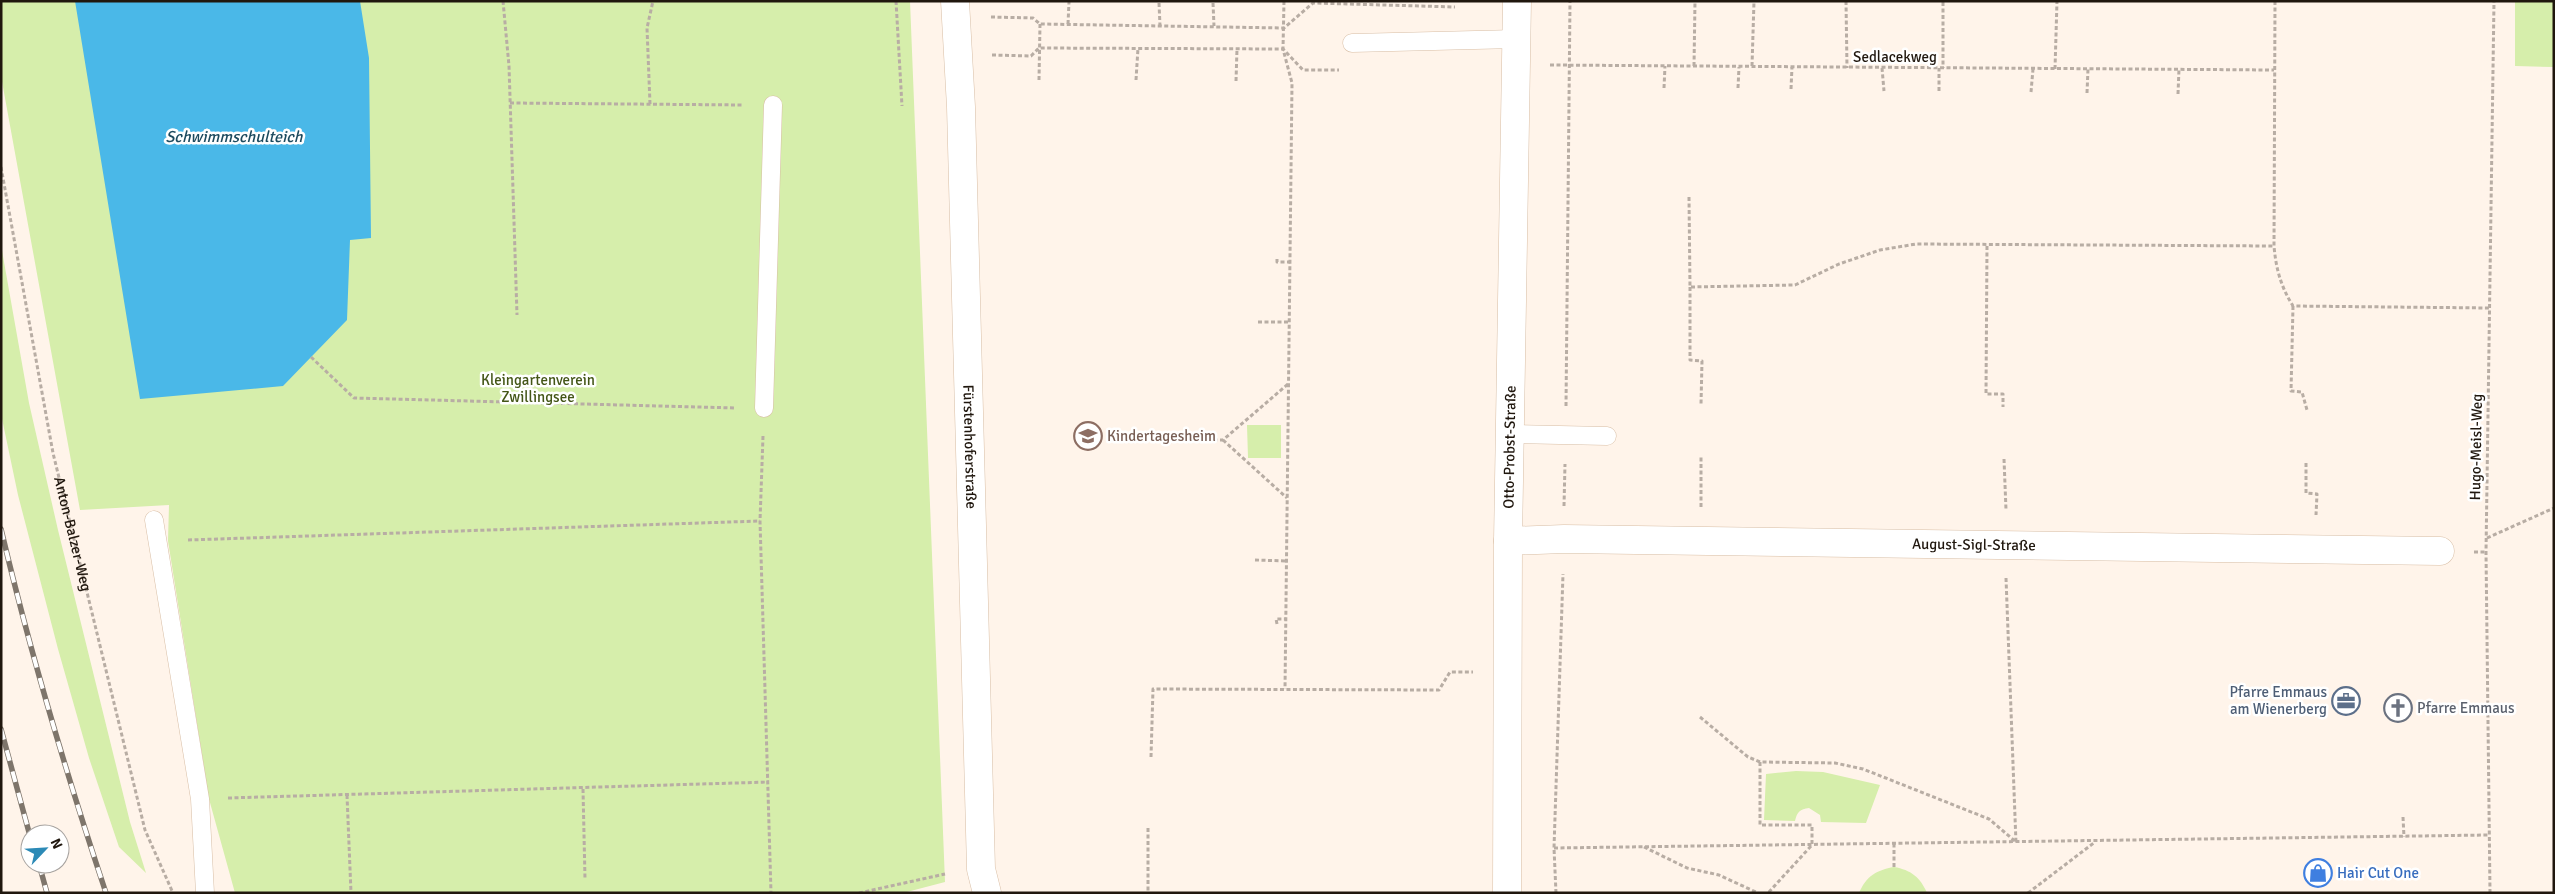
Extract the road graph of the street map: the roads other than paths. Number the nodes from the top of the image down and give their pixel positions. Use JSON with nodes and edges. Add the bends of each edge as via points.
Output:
{"nodes":[{"id":1,"x":1517,"y":1,"type":"edge"},
{"id":2,"x":955,"y":9,"type":"edge"},
{"id":3,"x":1516,"y":39,"type":"junction"},
{"id":4,"x":1352,"y":43,"type":"dead end"},
{"id":5,"x":773,"y":105,"type":"road end"},
{"id":6,"x":764,"y":408,"type":"road end"},
{"id":7,"x":1510,"y":434,"type":"junction"},
{"id":8,"x":1607,"y":436,"type":"dead end"},
{"id":9,"x":154,"y":520,"type":"dead end"},
{"id":10,"x":1508,"y":540,"type":"junction"},
{"id":11,"x":2440,"y":551,"type":"dead end"},
{"id":12,"x":205,"y":893,"type":"edge"},
{"id":13,"x":987,"y":893,"type":"edge"},
{"id":14,"x":1507,"y":893,"type":"edge"}],
"edges":[{"from":1,"to":3,"type":"street","name":"Otto-Probst-Straße"},
{"from":2,"to":13,"type":"street","name":"Fürstenhoferstraße","via":[[961,117],[980,869]]},
{"from":3,"to":4,"type":"lane"},
{"from":3,"to":7,"type":"street","name":"Otto-Probst-Straße"},
{"from":5,"to":6,"type":"lane"},
{"from":7,"to":8,"type":"lane"},
{"from":7,"to":10,"type":"street","name":"Otto-Probst-Straße"},
{"from":9,"to":12,"type":"lane","via":[[200,799]]},
{"from":10,"to":11,"type":"street","name":"August-Sigl-Straße","via":[[2005,543]]},
{"from":10,"to":14,"type":"street","name":"Otto-Probst-Straße"}]}
